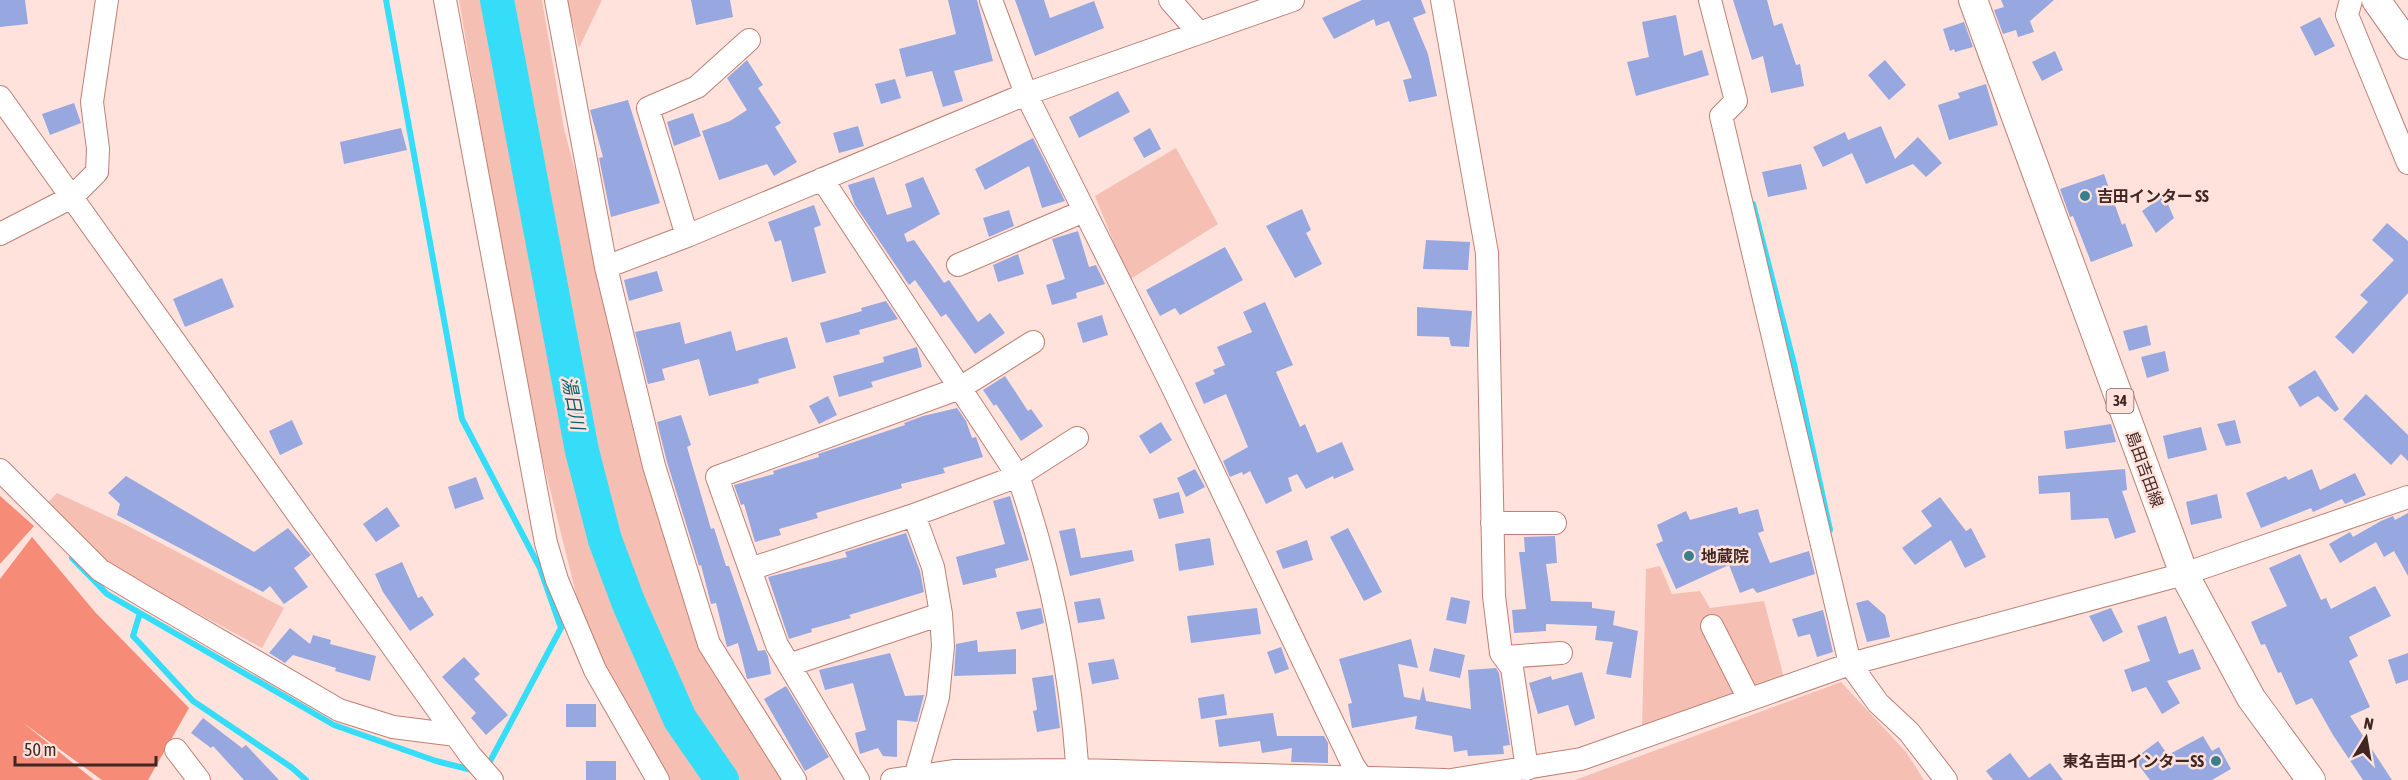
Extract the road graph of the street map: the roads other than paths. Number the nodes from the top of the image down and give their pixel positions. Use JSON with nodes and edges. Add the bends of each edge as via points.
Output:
{"nodes":[{"id":1,"x":107,"y":0,"type":"edge"},
{"id":2,"x":445,"y":0,"type":"edge"},
{"id":3,"x":557,"y":0,"type":"edge"},
{"id":4,"x":991,"y":0,"type":"edge"},
{"id":5,"x":1170,"y":0,"type":"edge"},
{"id":6,"x":1293,"y":0,"type":"edge"},
{"id":7,"x":1442,"y":0,"type":"edge"},
{"id":8,"x":1710,"y":0,"type":"edge"},
{"id":9,"x":1973,"y":0,"type":"edge"},
{"id":10,"x":2351,"y":0,"type":"edge"},
{"id":11,"x":2376,"y":0,"type":"edge"},
{"id":12,"x":1199,"y":33,"type":"junction"},
{"id":13,"x":749,"y":40,"type":"dead end"},
{"id":14,"x":2408,"y":45,"type":"edge"},
{"id":15,"x":1026,"y":94,"type":"junction"},
{"id":16,"x":0,"y":97,"type":"edge"},
{"id":17,"x":2408,"y":163,"type":"edge"},
{"id":18,"x":822,"y":179,"type":"junction"},
{"id":19,"x":72,"y":197,"type":"junction"},
{"id":20,"x":1084,"y":211,"type":"junction"},
{"id":21,"x":0,"y":234,"type":"edge"},
{"id":22,"x":687,"y":236,"type":"junction"},
{"id":23,"x":958,"y":266,"type":"dead end"},
{"id":24,"x":606,"y":267,"type":"junction"},
{"id":25,"x":1033,"y":342,"type":"dead end"},
{"id":26,"x":960,"y":388,"type":"junction"},
{"id":27,"x":1077,"y":438,"type":"dead end"},
{"id":28,"x":0,"y":470,"type":"edge"},
{"id":29,"x":1018,"y":476,"type":"junction"},
{"id":30,"x":2408,"y":496,"type":"edge"},
{"id":31,"x":914,"y":515,"type":"junction"},
{"id":32,"x":1492,"y":523,"type":"junction"},
{"id":33,"x":1555,"y":523,"type":"dead end"},
{"id":34,"x":750,"y":569,"type":"junction"},
{"id":35,"x":2184,"y":574,"type":"junction"},
{"id":36,"x":941,"y":614,"type":"junction"},
{"id":37,"x":1712,"y":626,"type":"dead end"},
{"id":38,"x":1561,"y":654,"type":"dead end"},
{"id":39,"x":1504,"y":657,"type":"junction"},
{"id":40,"x":1850,"y":664,"type":"junction"},
{"id":41,"x":789,"y":665,"type":"junction"},
{"id":42,"x":1749,"y":699,"type":"junction"},
{"id":43,"x":456,"y":735,"type":"junction"},
{"id":44,"x":176,"y":750,"type":"dead end"},
{"id":45,"x":1527,"y":769,"type":"junction"},
{"id":46,"x":1078,"y":775,"type":"edge"},
{"id":47,"x":915,"y":777,"type":"junction"},
{"id":48,"x":1221,"y":777,"type":"edge"},
{"id":49,"x":1362,"y":778,"type":"edge"},
{"id":50,"x":199,"y":780,"type":"edge"},
{"id":51,"x":492,"y":780,"type":"edge"},
{"id":52,"x":657,"y":780,"type":"edge"},
{"id":53,"x":795,"y":780,"type":"edge"},
{"id":54,"x":858,"y":780,"type":"edge"},
{"id":55,"x":892,"y":780,"type":"edge"},
{"id":56,"x":1445,"y":780,"type":"edge"},
{"id":57,"x":1451,"y":780,"type":"edge"},
{"id":58,"x":1946,"y":780,"type":"edge"},
{"id":59,"x":2311,"y":780,"type":"edge"}],
"edges":[{"from":1,"to":19,"type":"street","via":[[92,102],[97,172]]},
{"from":2,"to":52,"type":"street","via":[[546,543],[557,580],[595,670]]},
{"from":3,"to":24,"type":"street"},
{"from":4,"to":15,"type":"street"},
{"from":5,"to":12,"type":"street"},
{"from":6,"to":12,"type":"street"},
{"from":7,"to":32,"type":"street","via":[[1486,253]]},
{"from":8,"to":40,"type":"street","via":[[1728,109]]},
{"from":9,"to":35,"type":"main road","name":"島田吉田線","number":"34"},
{"from":10,"to":17,"type":"street","via":[[2348,15]]},
{"from":11,"to":14,"type":"main road"},
{"from":12,"to":15,"type":"street"},
{"from":13,"to":22,"type":"street","via":[[697,87],[648,108]]},
{"from":15,"to":18,"type":"street"},
{"from":15,"to":20,"type":"street"},
{"from":16,"to":19,"type":"street"},
{"from":18,"to":22,"type":"street"},
{"from":18,"to":26,"type":"street"},
{"from":19,"to":21,"type":"street"},
{"from":19,"to":43,"type":"street"},
{"from":20,"to":23,"type":"street"},
{"from":20,"to":49,"type":"street"},
{"from":22,"to":24,"type":"street"},
{"from":24,"to":53,"type":"street","via":[[654,466],[709,644]]},
{"from":25,"to":26,"type":"street"},
{"from":26,"to":29,"type":"street"},
{"from":26,"to":34,"type":"street","via":[[717,477]]},
{"from":27,"to":29,"type":"street"},
{"from":28,"to":43,"type":"street","via":[[99,570],[339,710],[393,728]]},
{"from":29,"to":31,"type":"street"},
{"from":29,"to":46,"type":"street","via":[[1037,529],[1060,637]]},
{"from":30,"to":35,"type":"street"},
{"from":31,"to":34,"type":"street"},
{"from":31,"to":36,"type":"street","via":[[933,567]]},
{"from":32,"to":33,"type":"street"},
{"from":32,"to":39,"type":"street","via":[[1494,596]]},
{"from":34,"to":41,"type":"street","via":[[777,645]]},
{"from":35,"to":40,"type":"street"},
{"from":35,"to":59,"type":"main road","name":"島田吉田線","number":"34","via":[[2251,698]]},
{"from":36,"to":41,"type":"street"},
{"from":36,"to":47,"type":"street","via":[[943,646],[938,697]]},
{"from":37,"to":42,"type":"street"},
{"from":38,"to":39,"type":"street"},
{"from":39,"to":45,"type":"street","via":[[1512,668]]},
{"from":40,"to":42,"type":"street"},
{"from":40,"to":58,"type":"street","via":[[1878,703],[1909,732]]},
{"from":41,"to":54,"type":"street"},
{"from":42,"to":45,"type":"street","via":[[1581,759]]},
{"from":43,"to":51,"type":"street"},
{"from":44,"to":50,"type":"street"},
{"from":45,"to":57,"type":"street"},
{"from":46,"to":47,"type":"street","via":[[955,771]]},
{"from":46,"to":48,"type":"street"},
{"from":47,"to":55,"type":"street"},
{"from":48,"to":49,"type":"street"},
{"from":49,"to":56,"type":"street"}]}
